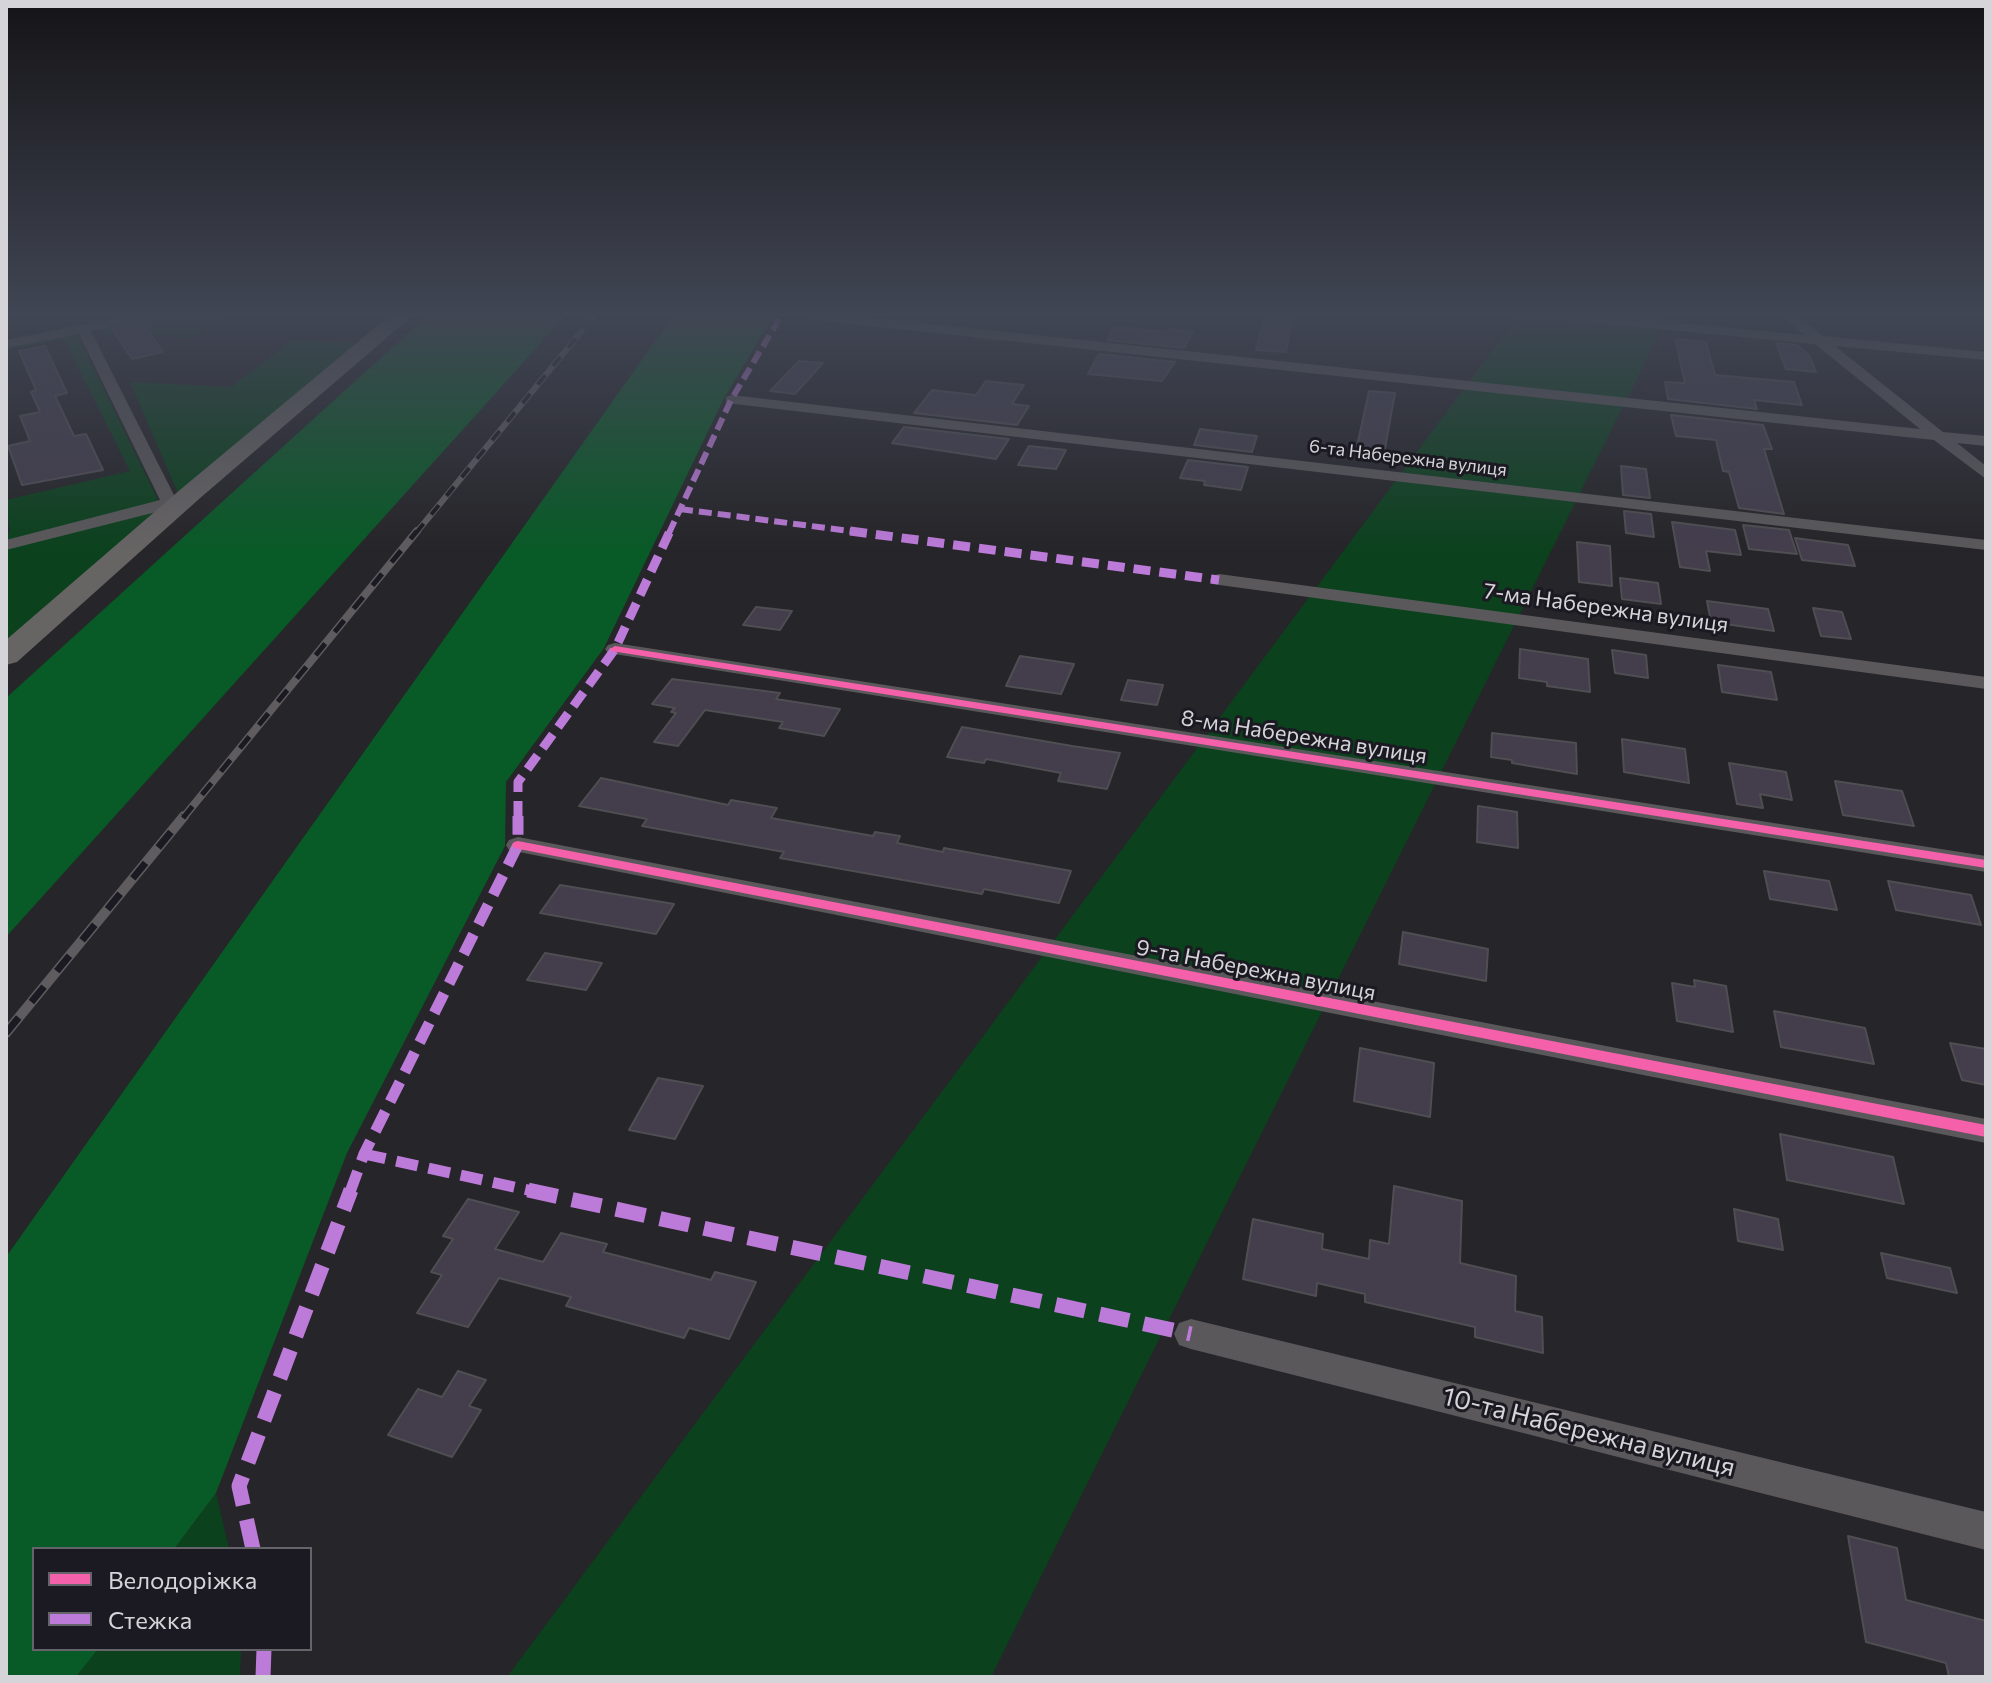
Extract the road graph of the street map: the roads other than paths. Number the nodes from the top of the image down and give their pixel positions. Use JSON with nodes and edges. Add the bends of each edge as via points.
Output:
{"nodes":[{"id":1,"x":121,"y":395,"type":"edge"},
{"id":2,"x":306,"y":395,"type":"edge"},
{"id":3,"x":1550,"y":395,"type":"edge"},
{"id":4,"x":1886,"y":395,"type":"edge"},
{"id":5,"x":731,"y":400,"type":"dead end"},
{"id":6,"x":1938,"y":436,"type":"junction"},
{"id":7,"x":1986,"y":441,"type":"edge"},
{"id":8,"x":1986,"y":474,"type":"edge"},
{"id":9,"x":180,"y":498,"type":"junction"},
{"id":10,"x":6,"y":545,"type":"edge"},
{"id":11,"x":1986,"y":545,"type":"edge"},
{"id":12,"x":1219,"y":580,"type":"dead end"},
{"id":13,"x":615,"y":649,"type":"dead end"},
{"id":14,"x":6,"y":656,"type":"edge"},
{"id":15,"x":1986,"y":683,"type":"edge"},
{"id":16,"x":518,"y":845,"type":"dead end"},
{"id":17,"x":1986,"y":864,"type":"edge"},
{"id":18,"x":1986,"y":1131,"type":"edge"},
{"id":19,"x":1191,"y":1334,"type":"dead end"},
{"id":20,"x":1986,"y":1531,"type":"edge"}],
"edges":[{"from":1,"to":9,"type":"street"},
{"from":2,"to":9,"type":"main road"},
{"from":3,"to":6,"type":"street"},
{"from":4,"to":6,"type":"street"},
{"from":5,"to":11,"type":"street","name":"6-та Набережна вулиця"},
{"from":6,"to":7,"type":"street"},
{"from":6,"to":8,"type":"street"},
{"from":9,"to":10,"type":"street"},
{"from":9,"to":14,"type":"main road"},
{"from":12,"to":15,"type":"street","name":"7-ма Набережна вулиця"},
{"from":13,"to":17,"type":"street","name":"8-ма Набережна вулиця"},
{"from":16,"to":18,"type":"street","name":"9-та Набережна вулиця"},
{"from":19,"to":20,"type":"street","name":"10-та Набережна вулиця"}]}
